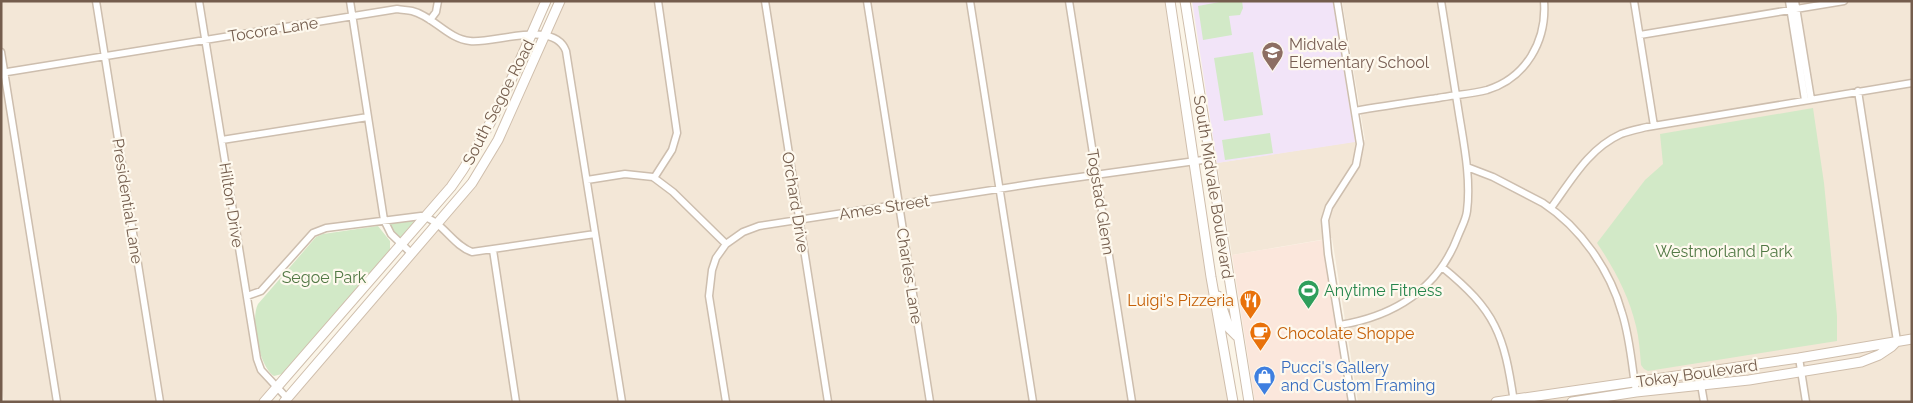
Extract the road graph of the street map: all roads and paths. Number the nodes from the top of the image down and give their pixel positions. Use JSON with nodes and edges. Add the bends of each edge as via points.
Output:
{"nodes":[{"id":1,"x":96,"y":1,"type":"edge"},
{"id":2,"x":200,"y":1,"type":"edge"},
{"id":3,"x":350,"y":1,"type":"edge"},
{"id":4,"x":438,"y":1,"type":"edge"},
{"id":5,"x":546,"y":1,"type":"edge"},
{"id":6,"x":560,"y":1,"type":"edge"},
{"id":7,"x":658,"y":1,"type":"edge"},
{"id":8,"x":765,"y":1,"type":"edge"},
{"id":9,"x":867,"y":1,"type":"edge"},
{"id":10,"x":970,"y":1,"type":"edge"},
{"id":11,"x":1069,"y":1,"type":"edge"},
{"id":12,"x":1170,"y":1,"type":"edge"},
{"id":13,"x":1185,"y":1,"type":"edge"},
{"id":14,"x":1337,"y":1,"type":"edge"},
{"id":15,"x":1441,"y":1,"type":"edge"},
{"id":16,"x":1544,"y":1,"type":"edge"},
{"id":17,"x":1634,"y":1,"type":"edge"},
{"id":18,"x":1789,"y":1,"type":"edge"},
{"id":19,"x":1795,"y":1,"type":"edge"},
{"id":20,"x":1844,"y":1,"type":"edge"},
{"id":21,"x":1793,"y":10,"type":"junction"},
{"id":22,"x":353,"y":17,"type":"junction"},
{"id":23,"x":430,"y":20,"type":"junction"},
{"id":24,"x":1640,"y":34,"type":"junction"},
{"id":25,"x":538,"y":35,"type":"junction"},
{"id":26,"x":206,"y":40,"type":"junction"},
{"id":27,"x":1,"y":52,"type":"edge"},
{"id":28,"x":104,"y":56,"type":"junction"},
{"id":29,"x":3,"y":73,"type":"edge"},
{"id":30,"x":1912,"y":83,"type":"edge"},
{"id":31,"x":1858,"y":91,"type":"junction"},
{"id":32,"x":1456,"y":95,"type":"junction"},
{"id":33,"x":1808,"y":100,"type":"junction"},
{"id":34,"x":1355,"y":111,"type":"junction"},
{"id":35,"x":368,"y":116,"type":"junction"},
{"id":36,"x":1654,"y":126,"type":"junction"},
{"id":37,"x":222,"y":140,"type":"junction"},
{"id":38,"x":1210,"y":159,"type":"junction"},
{"id":39,"x":1195,"y":160,"type":"junction"},
{"id":40,"x":1467,"y":167,"type":"junction"},
{"id":41,"x":1096,"y":175,"type":"junction"},
{"id":42,"x":654,"y":178,"type":"junction"},
{"id":43,"x":587,"y":180,"type":"junction"},
{"id":44,"x":1000,"y":189,"type":"junction"},
{"id":45,"x":899,"y":205,"type":"junction"},
{"id":46,"x":1551,"y":208,"type":"junction"},
{"id":47,"x":425,"y":217,"type":"junction"},
{"id":48,"x":384,"y":220,"type":"junction"},
{"id":49,"x":799,"y":220,"type":"junction"},
{"id":50,"x":436,"y":224,"type":"junction"},
{"id":51,"x":596,"y":234,"type":"junction"},
{"id":52,"x":726,"y":244,"type":"junction"},
{"id":53,"x":401,"y":245,"type":"junction"},
{"id":54,"x":493,"y":250,"type":"junction"},
{"id":55,"x":411,"y":253,"type":"junction"},
{"id":56,"x":1442,"y":267,"type":"junction"},
{"id":57,"x":1211,"y":277,"type":"junction"},
{"id":58,"x":246,"y":296,"type":"junction"},
{"id":59,"x":1340,"y":324,"type":"junction"},
{"id":60,"x":1237,"y":336,"type":"junction"},
{"id":61,"x":1912,"y":339,"type":"edge"},
{"id":62,"x":1898,"y":341,"type":"junction"},
{"id":63,"x":1799,"y":358,"type":"junction"},
{"id":64,"x":1801,"y":371,"type":"junction"},
{"id":65,"x":1699,"y":373,"type":"junction"},
{"id":66,"x":1634,"y":382,"type":"junction"},
{"id":67,"x":1701,"y":386,"type":"junction"},
{"id":68,"x":276,"y":388,"type":"junction"},
{"id":69,"x":1586,"y":388,"type":"junction"},
{"id":70,"x":1636,"y":392,"type":"junction"},
{"id":71,"x":285,"y":400,"type":"edge"},
{"id":72,"x":1513,"y":400,"type":"edge"},
{"id":73,"x":1589,"y":401,"type":"edge"},
{"id":74,"x":57,"y":402,"type":"edge"},
{"id":75,"x":160,"y":402,"type":"edge"},
{"id":76,"x":264,"y":402,"type":"edge"},
{"id":77,"x":516,"y":402,"type":"edge"},
{"id":78,"x":622,"y":402,"type":"edge"},
{"id":79,"x":726,"y":402,"type":"edge"},
{"id":80,"x":828,"y":402,"type":"edge"},
{"id":81,"x":930,"y":402,"type":"edge"},
{"id":82,"x":1033,"y":402,"type":"edge"},
{"id":83,"x":1132,"y":402,"type":"edge"},
{"id":84,"x":1233,"y":402,"type":"edge"},
{"id":85,"x":1249,"y":402,"type":"edge"},
{"id":86,"x":1352,"y":402,"type":"edge"},
{"id":87,"x":1496,"y":402,"type":"edge"},
{"id":88,"x":1572,"y":402,"type":"edge"},
{"id":89,"x":1704,"y":402,"type":"edge"},
{"id":90,"x":1806,"y":402,"type":"edge"}],
"edges":[{"from":1,"to":28,"type":"street","name":"Presidential Lane"},
{"from":2,"to":26,"type":"street","name":"Hilton Drive"},
{"from":3,"to":22,"type":"street"},
{"from":4,"to":23,"type":"street"},
{"from":5,"to":25,"type":"street","name":"South Segoe Road"},
{"from":6,"to":25,"type":"street","name":"South Segoe Road"},
{"from":7,"to":42,"type":"street","via":[[677,134],[672,150]]},
{"from":8,"to":49,"type":"street","name":"Orchard Drive"},
{"from":9,"to":45,"type":"street","name":"Charles Lane"},
{"from":10,"to":44,"type":"street"},
{"from":11,"to":41,"type":"street","name":"Togstad Glenn"},
{"from":12,"to":39,"type":"street","name":"South Midvale Boulevard"},
{"from":13,"to":38,"type":"street","name":"South Midvale Boulevard"},
{"from":14,"to":34,"type":"street"},
{"from":15,"to":32,"type":"street"},
{"from":16,"to":32,"type":"street","via":[[1542,34],[1526,64],[1500,84]]},
{"from":17,"to":24,"type":"street"},
{"from":18,"to":21,"type":"street"},
{"from":19,"to":21,"type":"street"},
{"from":20,"to":21,"type":"street"},
{"from":21,"to":24,"type":"street"},
{"from":21,"to":33,"type":"street"},
{"from":22,"to":23,"type":"street","name":"Tocora Lane","via":[[397,9],[414,11]]},
{"from":22,"to":26,"type":"street","name":"Tocora Lane"},
{"from":22,"to":35,"type":"street"},
{"from":23,"to":25,"type":"street","name":"Tocora Lane","via":[[469,41]]},
{"from":24,"to":36,"type":"street"},
{"from":25,"to":43,"type":"street","via":[[564,45]]},
{"from":25,"to":47,"type":"street","name":"South Segoe Road","via":[[475,152],[452,187]]},
{"from":25,"to":50,"type":"street","name":"South Segoe Road","via":[[491,153],[472,182]]},
{"from":26,"to":28,"type":"street","name":"Tocora Lane"},
{"from":26,"to":37,"type":"street","name":"Hilton Drive"},
{"from":27,"to":29,"type":"street"},
{"from":28,"to":29,"type":"street","name":"Tocora Lane"},
{"from":28,"to":75,"type":"street","name":"Presidential Lane"},
{"from":29,"to":74,"type":"street"},
{"from":30,"to":31,"type":"street"},
{"from":31,"to":33,"type":"street"},
{"from":31,"to":62,"type":"street"},
{"from":32,"to":34,"type":"street"},
{"from":32,"to":40,"type":"street"},
{"from":33,"to":36,"type":"street"},
{"from":34,"to":59,"type":"street","via":[[1360,144],[1358,159],[1329,207],[1325,220]]},
{"from":35,"to":37,"type":"street"},
{"from":35,"to":48,"type":"street"},
{"from":36,"to":46,"type":"street","via":[[1622,134],[1603,144],[1589,157]]},
{"from":37,"to":58,"type":"street","name":"Hilton Drive"},
{"from":38,"to":39,"type":"street","name":"Ames Street"},
{"from":38,"to":60,"type":"street","name":"South Midvale Boulevard"},
{"from":39,"to":41,"type":"street","name":"Ames Street"},
{"from":39,"to":57,"type":"street","name":"South Midvale Boulevard"},
{"from":40,"to":46,"type":"street","via":[[1519,189]]},
{"from":40,"to":56,"type":"street","via":[[1465,220]]},
{"from":41,"to":44,"type":"street","name":"Ames Street"},
{"from":41,"to":83,"type":"street","name":"Togstad Glenn"},
{"from":42,"to":43,"type":"street","via":[[625,174]]},
{"from":42,"to":52,"type":"street","via":[[673,192]]},
{"from":43,"to":51,"type":"street"},
{"from":44,"to":45,"type":"street","name":"Ames Street"},
{"from":44,"to":82,"type":"street"},
{"from":45,"to":49,"type":"street","name":"Ames Street"},
{"from":45,"to":81,"type":"street","name":"Charles Lane"},
{"from":46,"to":66,"type":"street","via":[[1586,244],[1612,286],[1625,322]]},
{"from":47,"to":48,"type":"street"},
{"from":47,"to":50,"type":"street"},
{"from":47,"to":53,"type":"street","name":"South Segoe Road"},
{"from":48,"to":53,"type":"street"},
{"from":48,"to":58,"type":"street","via":[[326,228],[313,233],[261,290]]},
{"from":49,"to":52,"type":"street","name":"Ames Street","via":[[753,228]]},
{"from":49,"to":80,"type":"street","name":"Orchard Drive"},
{"from":50,"to":54,"type":"street","via":[[465,250]]},
{"from":50,"to":55,"type":"street","name":"South Segoe Road"},
{"from":51,"to":54,"type":"street"},
{"from":51,"to":78,"type":"street"},
{"from":52,"to":79,"type":"street","via":[[712,270],[709,296]]},
{"from":53,"to":55,"type":"street"},
{"from":53,"to":68,"type":"street","name":"South Segoe Road"},
{"from":54,"to":77,"type":"street"},
{"from":55,"to":71,"type":"street","name":"South Segoe Road"},
{"from":56,"to":59,"type":"street","via":[[1415,295],[1392,310]]},
{"from":56,"to":72,"type":"street","via":[[1470,291],[1491,318],[1504,348]]},
{"from":57,"to":60,"type":"street","via":[[1230,328]]},
{"from":57,"to":84,"type":"street","name":"South Midvale Boulevard"},
{"from":58,"to":68,"type":"street","name":"Hilton Drive","via":[[257,359],[261,370]]},
{"from":59,"to":86,"type":"street"},
{"from":60,"to":85,"type":"street","name":"South Midvale Boulevard"},
{"from":61,"to":62,"type":"street","name":"Tokay Boulevard"},
{"from":62,"to":63,"type":"street","name":"Tokay Boulevard"},
{"from":62,"to":64,"type":"street","name":"Tokay Boulevard","via":[[1864,362]]},
{"from":63,"to":64,"type":"street"},
{"from":63,"to":65,"type":"street","name":"Tokay Boulevard"},
{"from":64,"to":67,"type":"street","name":"Tokay Boulevard"},
{"from":64,"to":90,"type":"street"},
{"from":65,"to":66,"type":"street","name":"Tokay Boulevard"},
{"from":65,"to":67,"type":"street"},
{"from":66,"to":69,"type":"street","name":"Tokay Boulevard"},
{"from":66,"to":70,"type":"street"},
{"from":67,"to":70,"type":"street","name":"Tokay Boulevard"},
{"from":67,"to":89,"type":"street"},
{"from":68,"to":71,"type":"street","name":"Hilton Drive"},
{"from":68,"to":76,"type":"street","name":"South Segoe Road"},
{"from":69,"to":72,"type":"street","name":"Tokay Boulevard"},
{"from":69,"to":73,"type":"street"},
{"from":70,"to":73,"type":"street","name":"Tokay Boulevard"},
{"from":72,"to":87,"type":"street","name":"Tokay Boulevard"},
{"from":73,"to":88,"type":"street","name":"Tokay Boulevard"}]}
